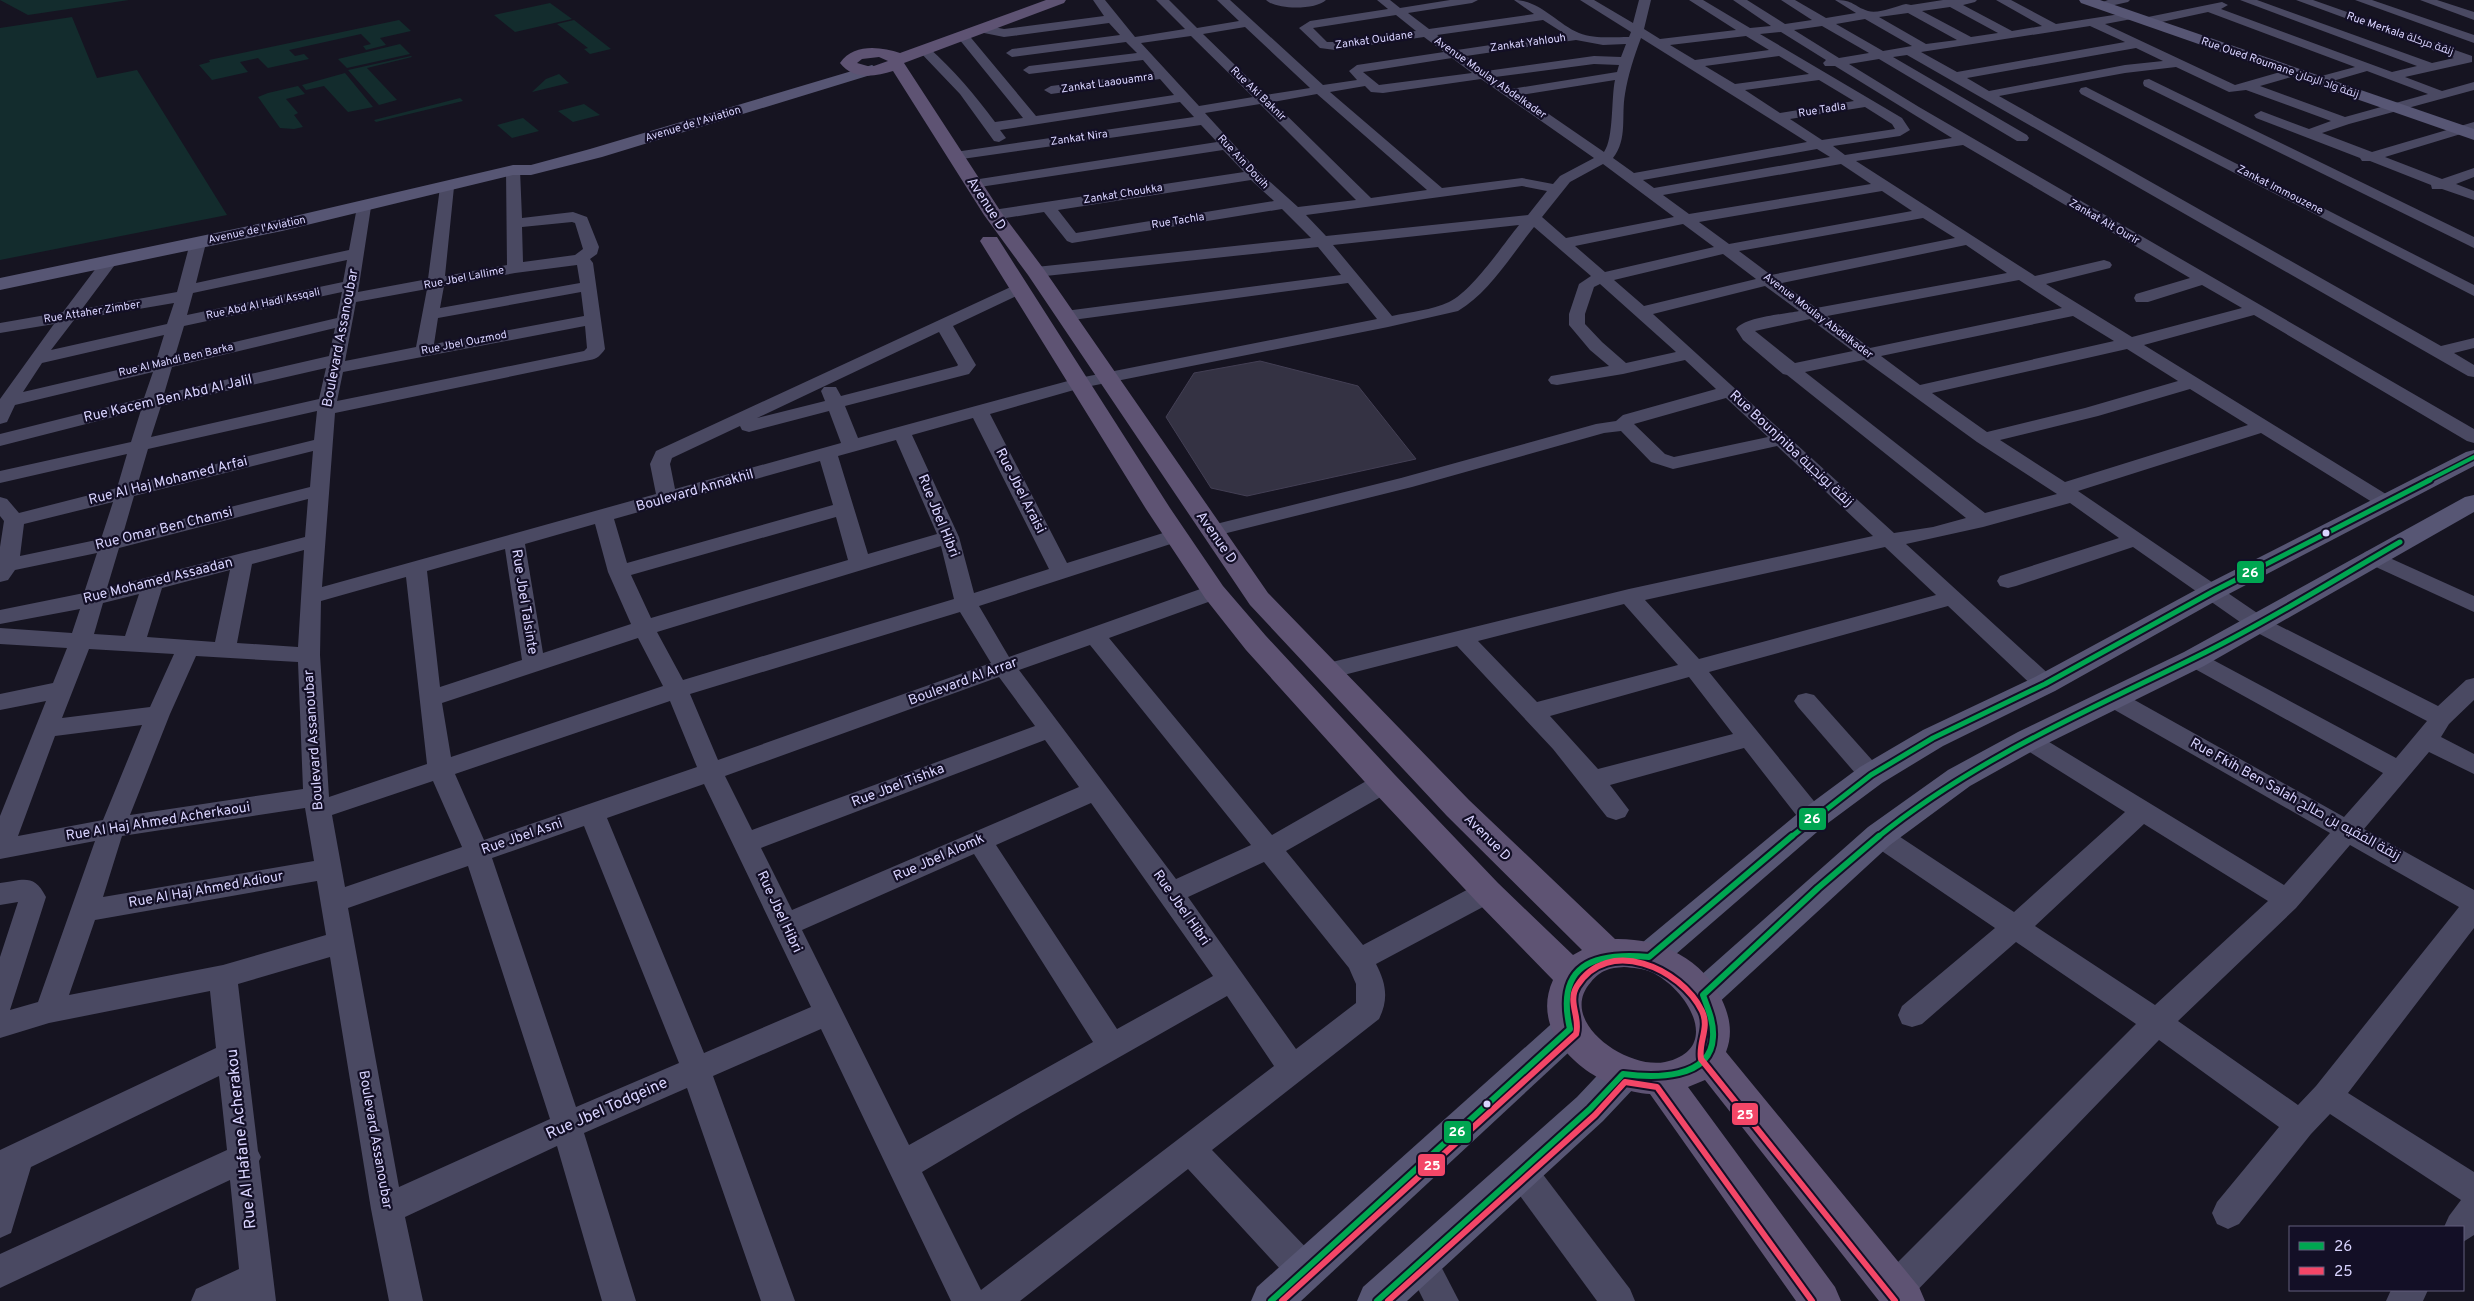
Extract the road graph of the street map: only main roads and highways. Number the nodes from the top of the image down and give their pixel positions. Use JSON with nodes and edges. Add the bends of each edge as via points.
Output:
{"nodes":[{"id":1,"x":1037,"y":0,"type":"edge"},
{"id":2,"x":1059,"y":0,"type":"edge"},
{"id":3,"x":849,"y":60,"type":"road end"},
{"id":4,"x":885,"y":63,"type":"junction"},
{"id":5,"x":1028,"y":280,"type":"junction"},
{"id":6,"x":1191,"y":502,"type":"junction"},
{"id":7,"x":1158,"y":509,"type":"junction"},
{"id":8,"x":1608,"y":954,"type":"junction"},
{"id":9,"x":1572,"y":977,"type":"junction"},
{"id":10,"x":1707,"y":1055,"type":"junction"},
{"id":11,"x":1661,"y":1080,"type":"junction"},
{"id":12,"x":1900,"y":1295,"type":"edge"},
{"id":13,"x":1821,"y":1301,"type":"edge"}],
"edges":[{"from":1,"to":4,"type":"main road","name":"Avenue de l'Aviation","via":[[942,34]]},
{"from":2,"to":4,"type":"main road","name":"Avenue de l'Aviation"},
{"from":3,"to":4,"type":"main road","via":[[858,55]]},
{"from":4,"to":5,"type":"main road","name":"Avenue D"},
{"from":4,"to":5,"type":"main road","name":"Avenue D","via":[[955,156],[993,215]]},
{"from":5,"to":6,"type":"main road","name":"Avenue D","via":[[1065,316]]},
{"from":5,"to":7,"type":"main road","name":"Avenue D","via":[[1079,383]]},
{"from":6,"to":7,"type":"main road"},
{"from":6,"to":8,"type":"main road","name":"Avenue D","via":[[1259,599],[1458,808]]},
{"from":7,"to":9,"type":"main road","name":"Avenue D","via":[[1214,592],[1256,643],[1487,892]]},
{"from":8,"to":9,"type":"main road","via":[[1588,962]]},
{"from":8,"to":10,"type":"main road","via":[[1635,954],[1670,965],[1703,994],[1712,1015],[1714,1036]]},
{"from":9,"to":11,"type":"main road","via":[[1565,992],[1564,1010],[1570,1029],[1583,1048],[1600,1063],[1622,1074],[1642,1080]]},
{"from":10,"to":11,"type":"main road","via":[[1696,1067],[1680,1076]]},
{"from":10,"to":12,"type":"main road"},
{"from":11,"to":13,"type":"main road"}]}
